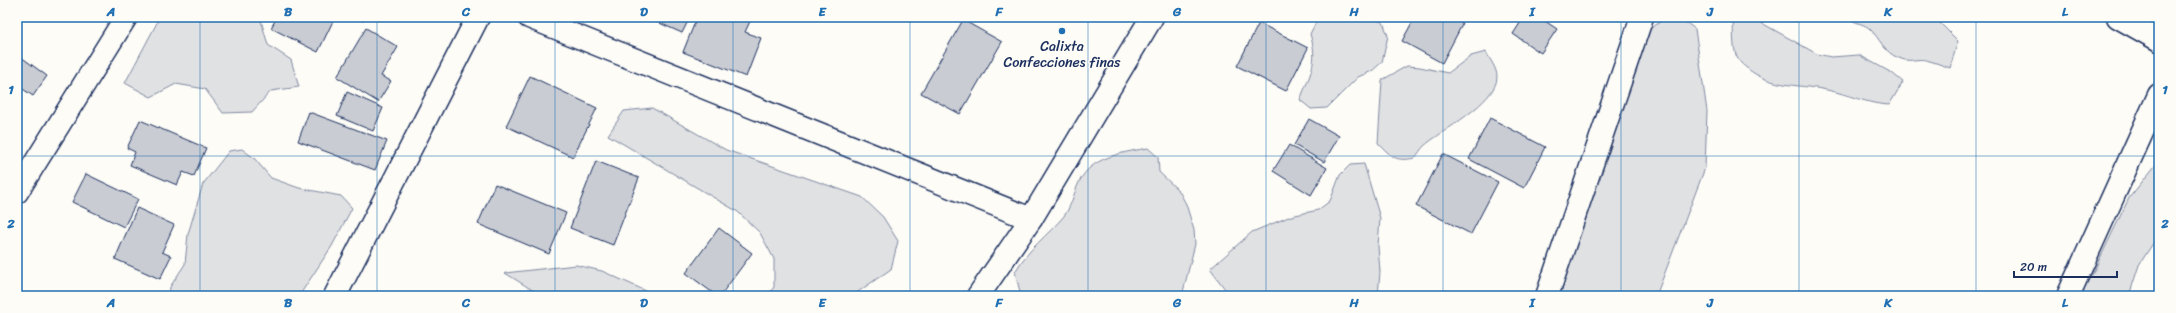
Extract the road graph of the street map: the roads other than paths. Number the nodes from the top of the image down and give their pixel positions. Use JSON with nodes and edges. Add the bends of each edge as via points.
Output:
{"nodes":[{"id":1,"x":126,"y":17,"type":"edge"},
{"id":2,"x":478,"y":17,"type":"edge"},
{"id":3,"x":529,"y":17,"type":"edge"},
{"id":4,"x":1152,"y":17,"type":"edge"},
{"id":5,"x":1642,"y":17,"type":"edge"},
{"id":6,"x":2118,"y":17,"type":"edge"},
{"id":7,"x":2159,"y":40,"type":"edge"},
{"id":8,"x":2159,"y":94,"type":"edge"},
{"id":9,"x":17,"y":192,"type":"edge"},
{"id":10,"x":1030,"y":219,"type":"junction"},
{"id":11,"x":335,"y":296,"type":"edge"},
{"id":12,"x":978,"y":296,"type":"edge"},
{"id":13,"x":1547,"y":296,"type":"edge"},
{"id":14,"x":2068,"y":296,"type":"edge"}],
"edges":[{"from":1,"to":9,"type":"street"},
{"from":2,"to":11,"type":"street"},
{"from":3,"to":10,"type":"street"},
{"from":4,"to":10,"type":"street"},
{"from":5,"to":13,"type":"street"},
{"from":6,"to":7,"type":"street"},
{"from":8,"to":14,"type":"street"},
{"from":10,"to":12,"type":"street"}]}
